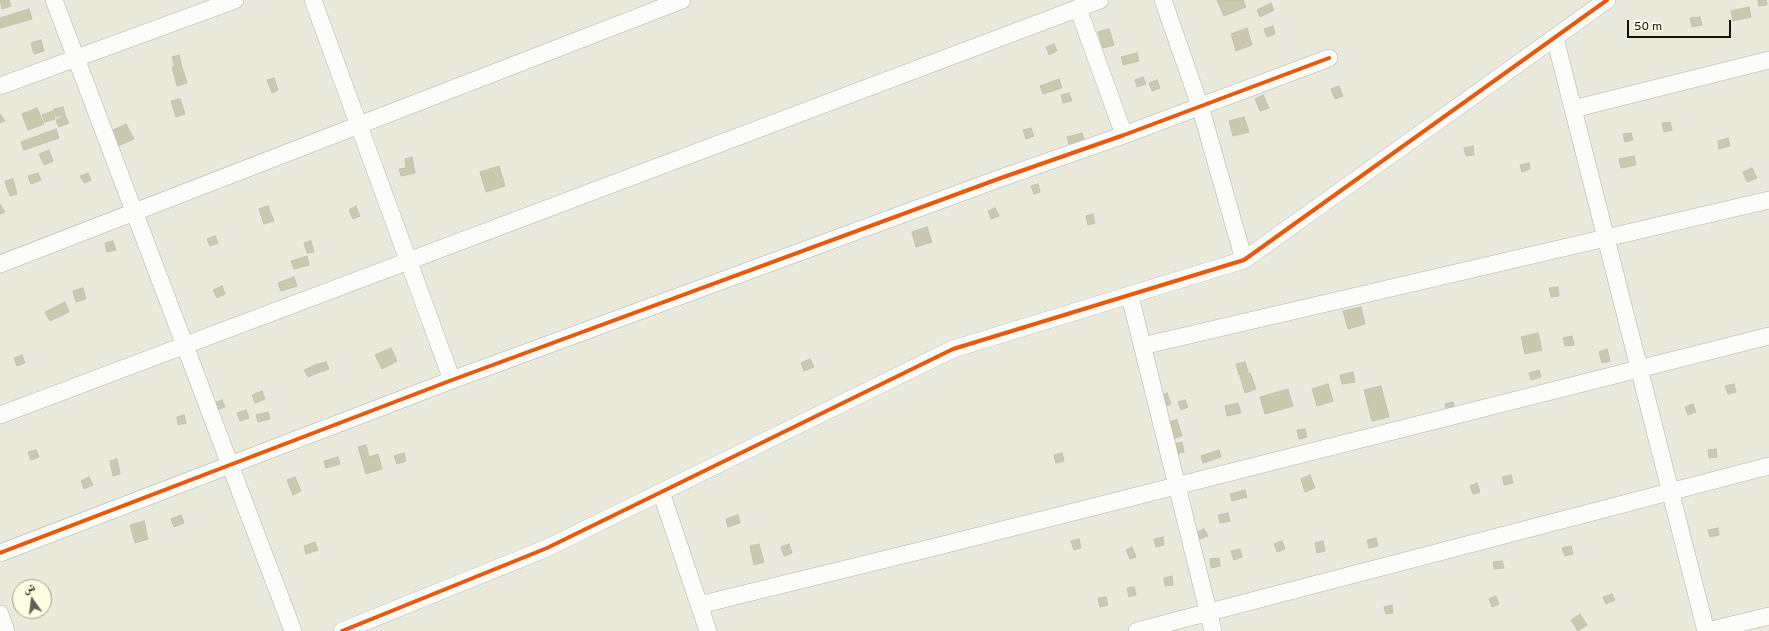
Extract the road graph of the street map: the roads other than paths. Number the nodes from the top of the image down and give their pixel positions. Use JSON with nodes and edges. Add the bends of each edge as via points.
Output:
{"nodes":[{"id":1,"x":54,"y":0,"type":"edge"},
{"id":2,"x":235,"y":0,"type":"edge"},
{"id":3,"x":313,"y":0,"type":"edge"},
{"id":4,"x":682,"y":0,"type":"edge"},
{"id":5,"x":1100,"y":0,"type":"edge"},
{"id":6,"x":1163,"y":0,"type":"edge"},
{"id":7,"x":1607,"y":0,"type":"edge"},
{"id":8,"x":1078,"y":8,"type":"junction"},
{"id":9,"x":1555,"y":38,"type":"junction"},
{"id":10,"x":76,"y":58,"type":"junction"},
{"id":11,"x":1329,"y":58,"type":"dead end"},
{"id":12,"x":1769,"y":60,"type":"edge"},
{"id":13,"x":0,"y":86,"type":"edge"},
{"id":14,"x":1200,"y":106,"type":"junction"},
{"id":15,"x":1573,"y":109,"type":"junction"},
{"id":16,"x":358,"y":125,"type":"junction"},
{"id":17,"x":1124,"y":135,"type":"junction"},
{"id":18,"x":1769,"y":200,"type":"edge"},
{"id":19,"x":134,"y":212,"type":"junction"},
{"id":20,"x":1605,"y":237,"type":"junction"},
{"id":21,"x":1244,"y":260,"type":"junction"},
{"id":22,"x":408,"y":261,"type":"junction"},
{"id":23,"x":0,"y":264,"type":"edge"},
{"id":24,"x":1130,"y":296,"type":"junction"},
{"id":25,"x":1769,"y":336,"type":"edge"},
{"id":26,"x":184,"y":345,"type":"junction"},
{"id":27,"x":1142,"y":346,"type":"junction"},
{"id":28,"x":1639,"y":369,"type":"junction"},
{"id":29,"x":452,"y":380,"type":"junction"},
{"id":30,"x":0,"y":415,"type":"edge"},
{"id":31,"x":230,"y":465,"type":"junction"},
{"id":32,"x":1769,"y":466,"type":"edge"},
{"id":33,"x":1177,"y":486,"type":"junction"},
{"id":34,"x":661,"y":492,"type":"junction"},
{"id":35,"x":1670,"y":492,"type":"junction"},
{"id":36,"x":0,"y":553,"type":"edge"},
{"id":37,"x":699,"y":605,"type":"junction"},
{"id":38,"x":1208,"y":612,"type":"junction"},
{"id":39,"x":0,"y":614,"type":"edge"},
{"id":40,"x":1769,"y":616,"type":"edge"},
{"id":41,"x":6,"y":631,"type":"edge"},
{"id":42,"x":293,"y":631,"type":"edge"},
{"id":43,"x":342,"y":631,"type":"edge"},
{"id":44,"x":708,"y":631,"type":"edge"},
{"id":45,"x":1137,"y":631,"type":"edge"},
{"id":46,"x":1213,"y":631,"type":"edge"},
{"id":47,"x":1706,"y":631,"type":"edge"}],
"edges":[{"from":1,"to":10,"type":"street"},
{"from":2,"to":10,"type":"street"},
{"from":3,"to":16,"type":"street"},
{"from":4,"to":16,"type":"street"},
{"from":5,"to":8,"type":"street"},
{"from":6,"to":14,"type":"street"},
{"from":7,"to":9,"type":"street"},
{"from":8,"to":17,"type":"street"},
{"from":8,"to":22,"type":"street"},
{"from":9,"to":15,"type":"street"},
{"from":9,"to":21,"type":"street"},
{"from":10,"to":13,"type":"street"},
{"from":10,"to":19,"type":"street"},
{"from":11,"to":14,"type":"street"},
{"from":12,"to":15,"type":"street"},
{"from":14,"to":17,"type":"street"},
{"from":14,"to":21,"type":"street"},
{"from":15,"to":20,"type":"street"},
{"from":16,"to":19,"type":"street"},
{"from":16,"to":22,"type":"street"},
{"from":17,"to":29,"type":"street"},
{"from":18,"to":20,"type":"street"},
{"from":19,"to":23,"type":"street"},
{"from":19,"to":26,"type":"street"},
{"from":20,"to":27,"type":"street"},
{"from":20,"to":28,"type":"street"},
{"from":21,"to":24,"type":"street"},
{"from":22,"to":26,"type":"street"},
{"from":22,"to":29,"type":"street"},
{"from":24,"to":27,"type":"street"},
{"from":24,"to":34,"type":"street","via":[[953,349]]},
{"from":25,"to":28,"type":"street"},
{"from":26,"to":30,"type":"street"},
{"from":26,"to":31,"type":"street"},
{"from":27,"to":33,"type":"street"},
{"from":28,"to":33,"type":"street"},
{"from":28,"to":35,"type":"street"},
{"from":29,"to":31,"type":"street"},
{"from":31,"to":36,"type":"street"},
{"from":31,"to":42,"type":"street"},
{"from":32,"to":35,"type":"street"},
{"from":33,"to":37,"type":"street"},
{"from":33,"to":38,"type":"street"},
{"from":34,"to":37,"type":"street"},
{"from":34,"to":43,"type":"street","via":[[546,548]]},
{"from":35,"to":38,"type":"street"},
{"from":35,"to":47,"type":"street"},
{"from":37,"to":44,"type":"street"},
{"from":38,"to":45,"type":"street"},
{"from":38,"to":46,"type":"street"},
{"from":39,"to":41,"type":"street"},
{"from":40,"to":47,"type":"street"}]}
